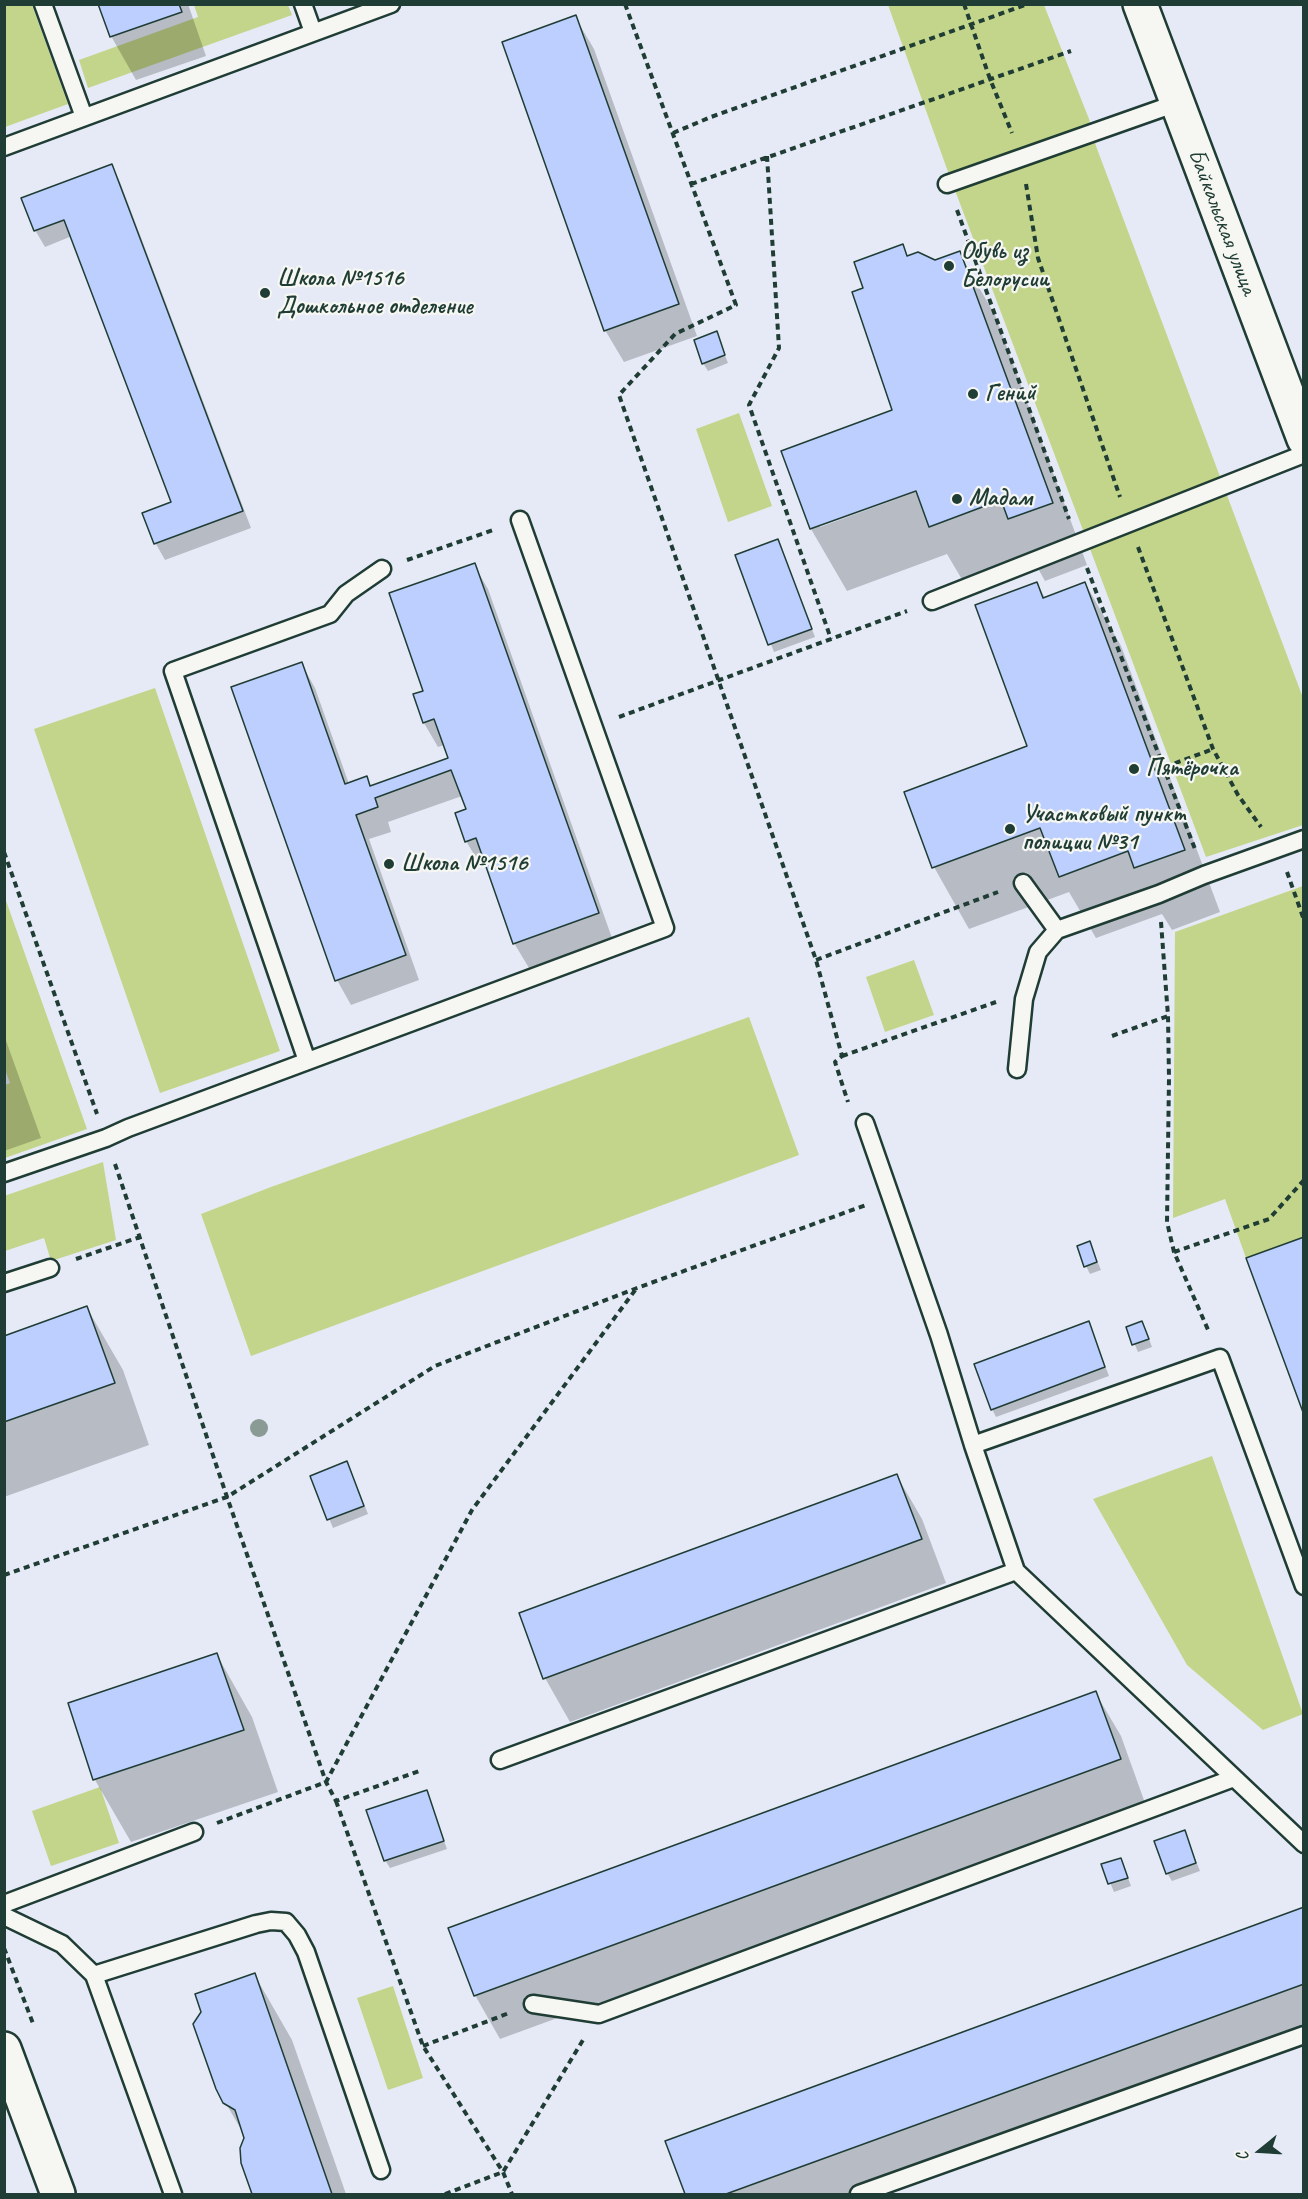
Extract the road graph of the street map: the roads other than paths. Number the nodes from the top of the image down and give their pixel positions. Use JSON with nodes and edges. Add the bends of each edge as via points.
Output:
{"nodes":[{"id":1,"x":43,"y":4,"type":"edge"},
{"id":2,"x":303,"y":4,"type":"edge"},
{"id":3,"x":391,"y":4,"type":"edge"},
{"id":4,"x":1140,"y":4,"type":"edge"},
{"id":5,"x":313,"y":32,"type":"junction"},
{"id":6,"x":1177,"y":103,"type":"junction"},
{"id":7,"x":84,"y":117,"type":"junction"},
{"id":8,"x":4,"y":147,"type":"edge"},
{"id":9,"x":947,"y":184,"type":"dead end"},
{"id":10,"x":1304,"y":439,"type":"edge"},
{"id":11,"x":1304,"y":454,"type":"edge"},
{"id":12,"x":519,"y":520,"type":"road end"},
{"id":13,"x":382,"y":569,"type":"road end"},
{"id":14,"x":932,"y":601,"type":"road end"},
{"id":15,"x":1304,"y":839,"type":"edge"},
{"id":16,"x":1023,"y":883,"type":"road end"},
{"id":17,"x":1057,"y":930,"type":"junction"},
{"id":18,"x":307,"y":1061,"type":"junction"},
{"id":19,"x":1017,"y":1070,"type":"dead end"},
{"id":20,"x":865,"y":1123,"type":"dead end"},
{"id":21,"x":4,"y":1173,"type":"edge"},
{"id":22,"x":50,"y":1268,"type":"road end"},
{"id":23,"x":4,"y":1283,"type":"edge"},
{"id":24,"x":972,"y":1445,"type":"junction"},
{"id":25,"x":1016,"y":1571,"type":"junction"},
{"id":26,"x":1304,"y":1586,"type":"edge"},
{"id":27,"x":500,"y":1760,"type":"dead end"},
{"id":28,"x":1234,"y":1778,"type":"junction"},
{"id":29,"x":194,"y":1832,"type":"road end"},
{"id":30,"x":1304,"y":1844,"type":"edge"},
{"id":31,"x":4,"y":1904,"type":"edge"},
{"id":32,"x":4,"y":1916,"type":"edge"},
{"id":33,"x":94,"y":1976,"type":"junction"},
{"id":34,"x":533,"y":2004,"type":"road end"},
{"id":35,"x":1304,"y":2034,"type":"edge"},
{"id":36,"x":4,"y":2049,"type":"edge"},
{"id":37,"x":381,"y":2170,"type":"dead end"},
{"id":38,"x":58,"y":2194,"type":"edge"},
{"id":39,"x":173,"y":2194,"type":"edge"},
{"id":40,"x":859,"y":2194,"type":"edge"}],
"edges":[{"from":1,"to":7,"type":"lane"},
{"from":2,"to":5,"type":"lane"},
{"from":3,"to":5,"type":"lane"},
{"from":4,"to":6,"type":"street","name":"Байкальская улица"},
{"from":5,"to":7,"type":"lane"},
{"from":6,"to":9,"type":"lane"},
{"from":6,"to":10,"type":"street","name":"Байкальская улица"},
{"from":7,"to":8,"type":"lane"},
{"from":11,"to":14,"type":"lane"},
{"from":12,"to":18,"type":"lane","via":[[665,928]]},
{"from":13,"to":18,"type":"lane","via":[[346,594],[330,614],[174,671]]},
{"from":15,"to":17,"type":"lane"},
{"from":16,"to":17,"type":"lane"},
{"from":17,"to":19,"type":"lane","via":[[1038,952],[1026,991]]},
{"from":18,"to":21,"type":"lane"},
{"from":20,"to":24,"type":"lane","via":[[939,1335]]},
{"from":22,"to":23,"type":"lane"},
{"from":24,"to":25,"type":"lane"},
{"from":24,"to":26,"type":"lane","via":[[1220,1358]]},
{"from":25,"to":27,"type":"lane"},
{"from":25,"to":28,"type":"lane"},
{"from":28,"to":30,"type":"lane"},
{"from":28,"to":34,"type":"lane","via":[[599,2014]]},
{"from":29,"to":31,"type":"lane"},
{"from":32,"to":33,"type":"lane","via":[[62,1944]]},
{"from":33,"to":37,"type":"lane","via":[[256,1924],[286,1922],[306,1952]]},
{"from":33,"to":39,"type":"lane"},
{"from":35,"to":40,"type":"lane"},
{"from":36,"to":38,"type":"street"}]}
